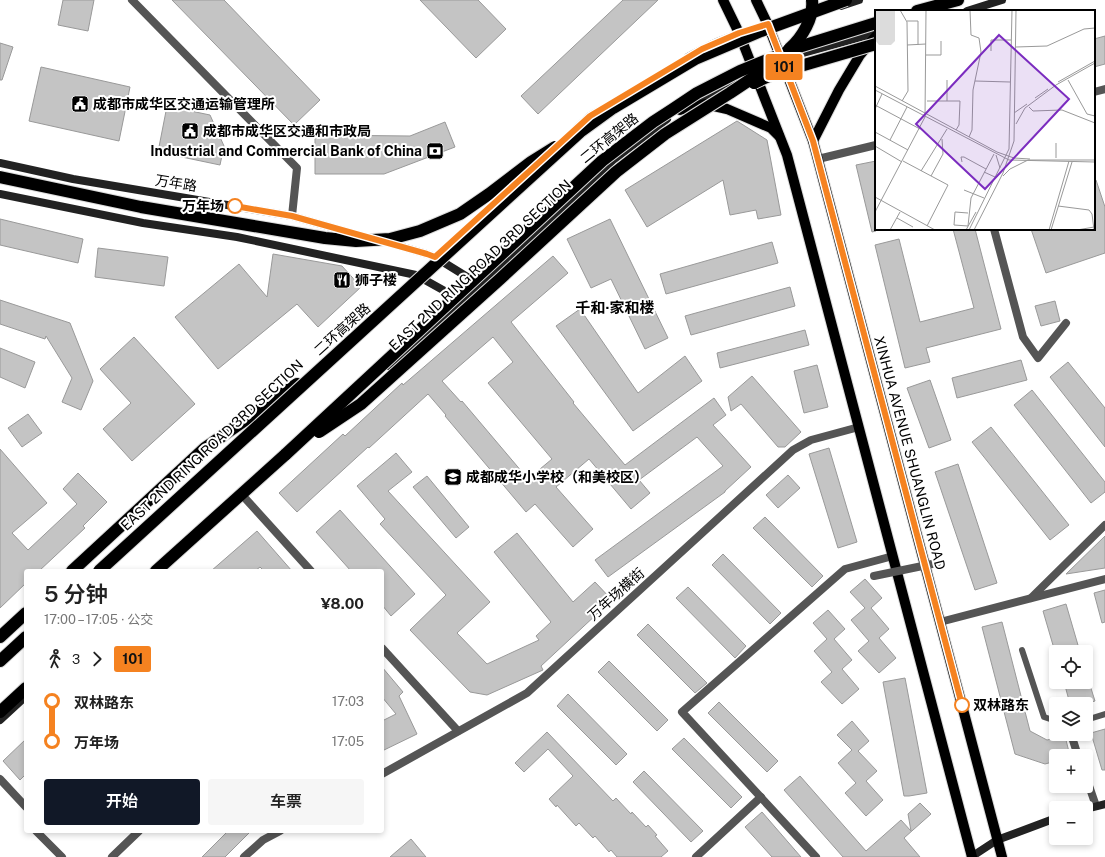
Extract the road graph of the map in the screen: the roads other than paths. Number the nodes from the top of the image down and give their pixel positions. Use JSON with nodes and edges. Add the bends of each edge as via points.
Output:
{"nodes":[{"id":1,"x":132,"y":0,"type":"edge"},
{"id":2,"x":723,"y":0,"type":"edge"},
{"id":3,"x":756,"y":0,"type":"edge"},
{"id":4,"x":812,"y":0,"type":"edge"},
{"id":5,"x":846,"y":0,"type":"edge"},
{"id":6,"x":859,"y":0,"type":"edge"},
{"id":7,"x":958,"y":0,"type":"edge"},
{"id":8,"x":1002,"y":0,"type":"edge"},
{"id":9,"x":921,"y":10,"type":"edge"},
{"id":10,"x":970,"y":10,"type":"edge"},
{"id":11,"x":875,"y":23,"type":"edge"},
{"id":12,"x":768,"y":24,"type":"junction"},
{"id":13,"x":739,"y":33,"type":"junction"},
{"id":14,"x":875,"y":35,"type":"edge"},
{"id":15,"x":875,"y":36,"type":"edge"},
{"id":16,"x":875,"y":44,"type":"edge"},
{"id":17,"x":781,"y":59,"type":"junction"},
{"id":18,"x":755,"y":71,"type":"junction"},
{"id":19,"x":1105,"y":89,"type":"edge"},
{"id":20,"x":1095,"y":92,"type":"edge"},
{"id":21,"x":730,"y":93,"type":"junction"},
{"id":22,"x":680,"y":110,"type":"junction"},
{"id":23,"x":580,"y":132,"type":"junction"},
{"id":24,"x":781,"y":138,"type":"junction"},
{"id":25,"x":813,"y":141,"type":"junction"},
{"id":26,"x":875,"y":145,"type":"edge"},
{"id":27,"x":818,"y":159,"type":"junction"},
{"id":28,"x":0,"y":163,"type":"edge"},
{"id":29,"x":0,"y":177,"type":"edge"},
{"id":30,"x":0,"y":194,"type":"edge"},
{"id":31,"x":292,"y":216,"type":"junction"},
{"id":32,"x":994,"y":230,"type":"edge"},
{"id":33,"x":435,"y":257,"type":"junction"},
{"id":34,"x":416,"y":275,"type":"junction"},
{"id":35,"x":479,"y":285,"type":"junction"},
{"id":36,"x":462,"y":300,"type":"junction"},
{"id":37,"x":1066,"y":323,"type":"dead end"},
{"id":38,"x":297,"y":384,"type":"junction"},
{"id":39,"x":859,"y":427,"type":"junction"},
{"id":40,"x":286,"y":454,"type":"junction"},
{"id":41,"x":244,"y":497,"type":"junction"},
{"id":42,"x":1105,"y":525,"type":"edge"},
{"id":43,"x":893,"y":556,"type":"junction"},
{"id":44,"x":936,"y":563,"type":"dead end"},
{"id":45,"x":74,"y":569,"type":"edge"},
{"id":46,"x":95,"y":569,"type":"edge"},
{"id":47,"x":101,"y":569,"type":"edge"},
{"id":48,"x":158,"y":569,"type":"edge"},
{"id":49,"x":165,"y":569,"type":"edge"},
{"id":50,"x":309,"y":569,"type":"edge"},
{"id":51,"x":874,"y":576,"type":"dead end"},
{"id":52,"x":1105,"y":579,"type":"edge"},
{"id":53,"x":1030,"y":598,"type":"junction"},
{"id":54,"x":24,"y":615,"type":"edge"},
{"id":55,"x":940,"y":622,"type":"junction"},
{"id":56,"x":24,"y":635,"type":"edge"},
{"id":57,"x":0,"y":637,"type":"edge"},
{"id":58,"x":24,"y":639,"type":"edge"},
{"id":59,"x":384,"y":650,"type":"edge"},
{"id":60,"x":1022,"y":650,"type":"dead end"},
{"id":61,"x":0,"y":657,"type":"edge"},
{"id":62,"x":0,"y":661,"type":"edge"},
{"id":63,"x":24,"y":690,"type":"edge"},
{"id":64,"x":24,"y":698,"type":"edge"},
{"id":65,"x":0,"y":712,"type":"edge"},
{"id":66,"x":1105,"y":714,"type":"edge"},
{"id":67,"x":1093,"y":718,"type":"edge"},
{"id":68,"x":1049,"y":719,"type":"edge"},
{"id":69,"x":0,"y":720,"type":"edge"},
{"id":70,"x":458,"y":731,"type":"junction"},
{"id":71,"x":384,"y":773,"type":"edge"},
{"id":72,"x":0,"y":779,"type":"edge"},
{"id":73,"x":1091,"y":793,"type":"edge"},
{"id":74,"x":762,"y":798,"type":"junction"},
{"id":75,"x":1105,"y":804,"type":"edge"},
{"id":76,"x":24,"y":805,"type":"edge"},
{"id":77,"x":1096,"y":806,"type":"junction"},
{"id":78,"x":1093,"y":807,"type":"edge"},
{"id":79,"x":1049,"y":821,"type":"edge"},
{"id":80,"x":38,"y":833,"type":"edge"},
{"id":81,"x":137,"y":833,"type":"edge"},
{"id":82,"x":276,"y":833,"type":"edge"},
{"id":83,"x":997,"y":840,"type":"junction"},
{"id":84,"x":62,"y":857,"type":"edge"},
{"id":85,"x":112,"y":857,"type":"edge"},
{"id":86,"x":244,"y":857,"type":"edge"},
{"id":87,"x":696,"y":857,"type":"edge"},
{"id":88,"x":816,"y":857,"type":"edge"},
{"id":89,"x":972,"y":857,"type":"edge"},
{"id":90,"x":1002,"y":857,"type":"edge"}],
"edges":[{"from":1,"to":31,"type":"street","via":[[297,168]]},
{"from":2,"to":13,"type":"main road"},
{"from":3,"to":12,"type":"main road","name":"XINHUA AVENUE SHUANGLIN ROAD"},
{"from":4,"to":21,"type":"highway","bridge":true,"via":[[807,24],[795,44]]},
{"from":5,"to":23,"type":"highway","name":"二环高架路","bridge":true,"via":[[761,31],[695,59],[613,108]]},
{"from":6,"to":12,"type":"main road","name":"EAST 2ND RING ROAD 3RD SECTION","via":[[819,13]]},
{"from":7,"to":9,"type":"highway"},
{"from":8,"to":10,"type":"main road"},
{"from":11,"to":40,"type":"highway","name":"二环高架路","bridge":true,"via":[[802,46],[740,71],[697,93],[653,122],[602,161]]},
{"from":12,"to":13,"type":"main road","name":"EAST 2ND RING ROAD 3RD SECTION"},
{"from":12,"to":17,"type":"main road","name":"XINHUA AVENUE SHUANGLIN ROAD"},
{"from":13,"to":18,"type":"main road"},
{"from":13,"to":33,"type":"main road","name":"EAST 2ND RING ROAD 3RD SECTION","via":[[702,49],[590,116]]},
{"from":14,"to":17,"type":"main road","name":"EAST 2ND RING ROAD 3RD SECTION"},
{"from":15,"to":25,"type":"main road","via":[[838,90]]},
{"from":16,"to":21,"type":"highway","bridge":true,"via":[[773,74]]},
{"from":17,"to":18,"type":"main road","name":"EAST 2ND RING ROAD 3RD SECTION"},
{"from":17,"to":25,"type":"main road","name":"XINHUA AVENUE SHUANGLIN ROAD"},
{"from":18,"to":22,"type":"main road","name":"EAST 2ND RING ROAD 3RD SECTION"},
{"from":18,"to":24,"type":"main road"},
{"from":19,"to":20,"type":"street"},
{"from":21,"to":40,"type":"highway","bridge":true,"via":[[665,134],[616,172],[361,404]]},
{"from":22,"to":24,"type":"main road","via":[[705,104],[727,109],[770,128]]},
{"from":22,"to":35,"type":"main road","name":"EAST 2ND RING ROAD 3RD SECTION","via":[[613,160]]},
{"from":23,"to":29,"type":"highway","bridge":true,"via":[[531,162],[460,214],[420,231],[390,239],[356,241],[325,238],[141,207]]},
{"from":23,"to":47,"type":"highway","name":"二环高架路","bridge":true},
{"from":24,"to":39,"type":"main road"},
{"from":25,"to":27,"type":"main road","name":"XINHUA AVENUE SHUANGLIN ROAD"},
{"from":26,"to":27,"type":"street"},
{"from":27,"to":55,"type":"main road","name":"XINHUA AVENUE SHUANGLIN ROAD"},
{"from":28,"to":31,"type":"main road","name":"万年路","via":[[73,179]]},
{"from":30,"to":34,"type":"main road","via":[[143,223],[237,237]]},
{"from":31,"to":33,"type":"main road","name":"万年路"},
{"from":32,"to":37,"type":"street","via":[[1023,338],[1038,358]]},
{"from":33,"to":34,"type":"main road","name":"EAST 2ND RING ROAD 3RD SECTION"},
{"from":33,"to":35,"type":"main road","name":"万年路"},
{"from":34,"to":36,"type":"main road"},
{"from":34,"to":38,"type":"main road","name":"EAST 2ND RING ROAD 3RD SECTION"},
{"from":35,"to":36,"type":"main road","name":"EAST 2ND RING ROAD 3RD SECTION"},
{"from":36,"to":41,"type":"main road","name":"EAST 2ND RING ROAD 3RD SECTION"},
{"from":38,"to":45,"type":"highway","via":[[205,448]]},
{"from":38,"to":46,"type":"main road","name":"EAST 2ND RING ROAD 3RD SECTION"},
{"from":39,"to":43,"type":"main road"},
{"from":39,"to":70,"type":"street","name":"万年场横街","via":[[811,440],[792,450],[527,693]]},
{"from":40,"to":48,"type":"highway","name":"二环高架路"},
{"from":41,"to":49,"type":"main road","name":"EAST 2ND RING ROAD 3RD SECTION"},
{"from":41,"to":50,"type":"street"},
{"from":42,"to":53,"type":"street"},
{"from":43,"to":74,"type":"street","via":[[845,569],[682,712]]},
{"from":43,"to":89,"type":"main road"},
{"from":44,"to":51,"type":"street","bridge":true},
{"from":52,"to":53,"type":"street"},
{"from":53,"to":55,"type":"street"},
{"from":54,"to":57,"type":"highway"},
{"from":55,"to":83,"type":"main road","name":"XINHUA AVENUE SHUANGLIN ROAD"},
{"from":56,"to":61,"type":"main road"},
{"from":58,"to":62,"type":"highway"},
{"from":59,"to":70,"type":"street"},
{"from":60,"to":68,"type":"lane","via":[[1044,717]]},
{"from":63,"to":65,"type":"highway"},
{"from":64,"to":69,"type":"main road"},
{"from":66,"to":67,"type":"lane"},
{"from":70,"to":71,"type":"street","name":"万年场横街"},
{"from":72,"to":76,"type":"street"},
{"from":73,"to":77,"type":"street"},
{"from":74,"to":87,"type":"street"},
{"from":74,"to":88,"type":"street"},
{"from":75,"to":77,"type":"main road"},
{"from":77,"to":78,"type":"main road"},
{"from":79,"to":83,"type":"main road"},
{"from":80,"to":84,"type":"street"},
{"from":81,"to":85,"type":"street"},
{"from":82,"to":86,"type":"street","via":[[263,840]]},
{"from":83,"to":89,"type":"main road"},
{"from":83,"to":90,"type":"main road","name":"XINHUA AVENUE SHUANGLIN ROAD"}]}
